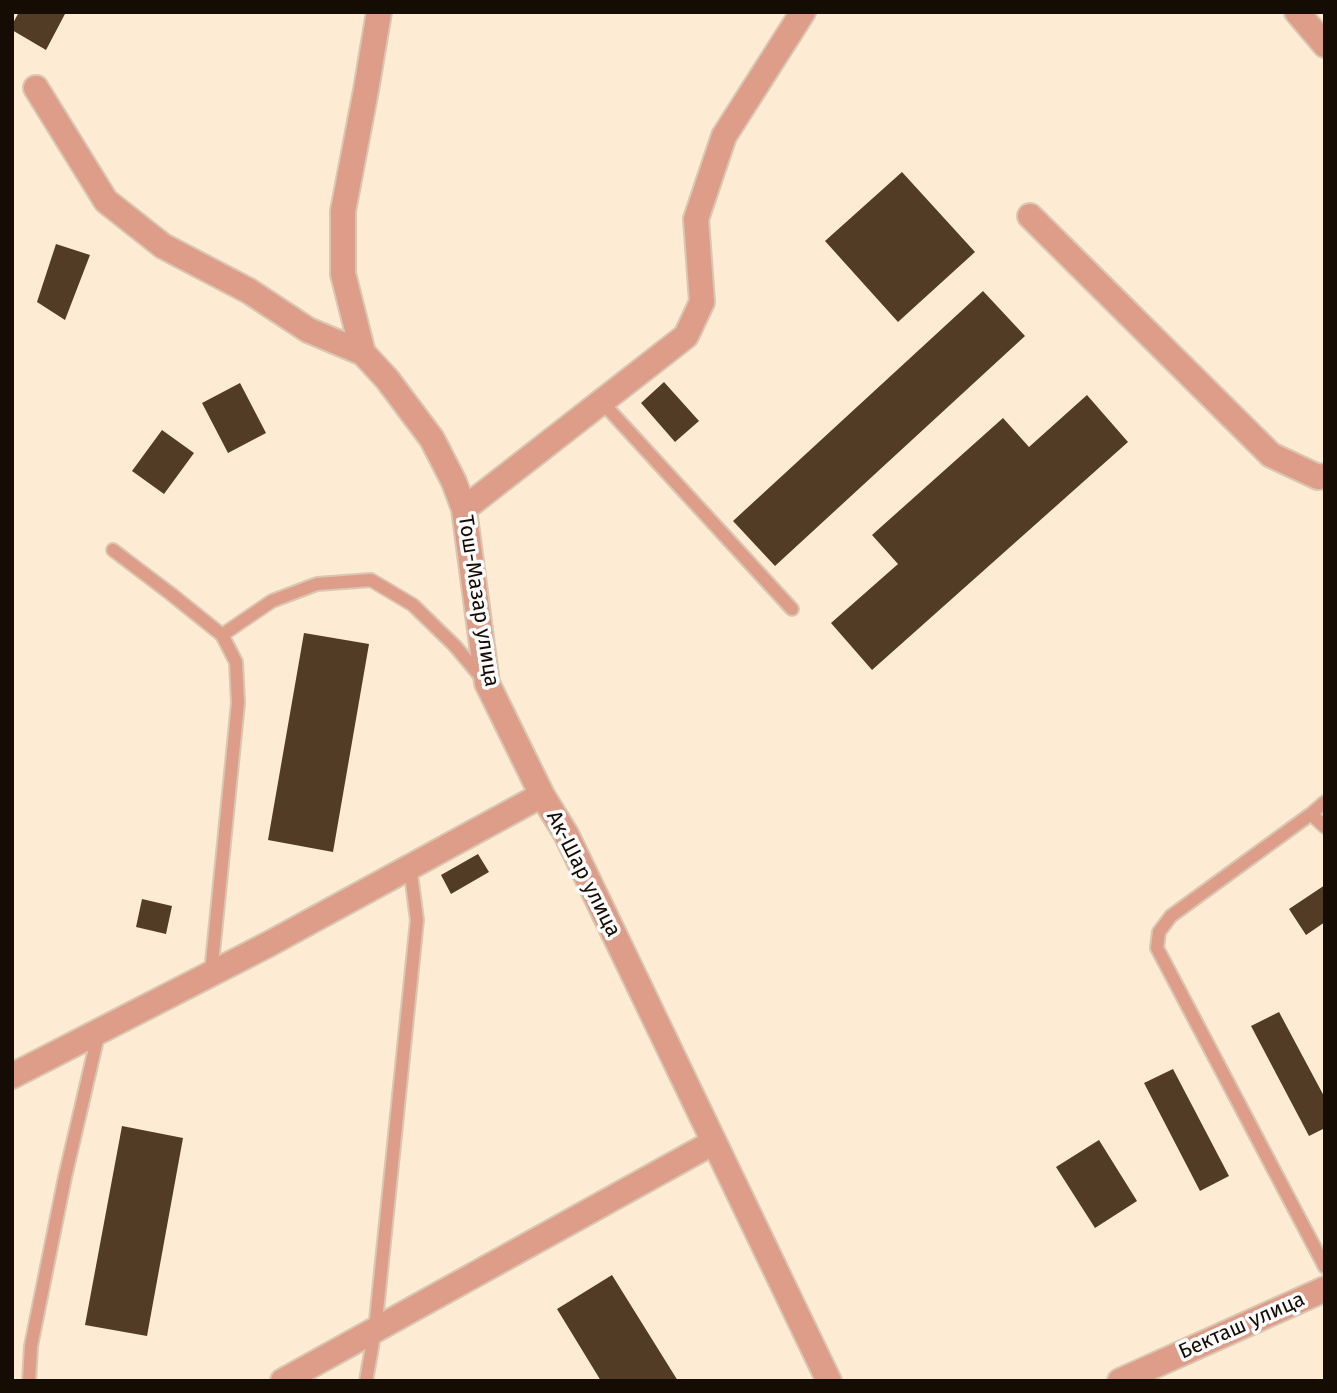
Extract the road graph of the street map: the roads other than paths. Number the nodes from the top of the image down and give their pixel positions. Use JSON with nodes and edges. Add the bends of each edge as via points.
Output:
{"nodes":[{"id":1,"x":379,"y":12,"type":"edge"},
{"id":2,"x":803,"y":12,"type":"edge"},
{"id":3,"x":1297,"y":12,"type":"edge"},
{"id":4,"x":1325,"y":45,"type":"edge"},
{"id":5,"x":36,"y":88,"type":"dead end"},
{"id":6,"x":1030,"y":216,"type":"dead end"},
{"id":7,"x":363,"y":354,"type":"junction"},
{"id":8,"x":601,"y":401,"type":"junction"},
{"id":9,"x":1322,"y":478,"type":"edge"},
{"id":10,"x":464,"y":509,"type":"junction"},
{"id":11,"x":113,"y":550,"type":"dead end"},
{"id":12,"x":792,"y":609,"type":"dead end"},
{"id":13,"x":222,"y":635,"type":"junction"},
{"id":14,"x":487,"y":683,"type":"junction"},
{"id":15,"x":542,"y":795,"type":"junction"},
{"id":16,"x":1325,"y":802,"type":"edge"},
{"id":17,"x":1311,"y":814,"type":"junction"},
{"id":18,"x":1325,"y":827,"type":"edge"},
{"id":19,"x":410,"y":867,"type":"junction"},
{"id":20,"x":212,"y":973,"type":"junction"},
{"id":21,"x":99,"y":1031,"type":"junction"},
{"id":22,"x":12,"y":1076,"type":"edge"},
{"id":23,"x":714,"y":1142,"type":"junction"},
{"id":24,"x":1325,"y":1267,"type":"edge"},
{"id":25,"x":1325,"y":1289,"type":"edge"},
{"id":26,"x":375,"y":1330,"type":"junction"},
{"id":27,"x":29,"y":1381,"type":"edge"},
{"id":28,"x":283,"y":1381,"type":"edge"},
{"id":29,"x":366,"y":1381,"type":"edge"},
{"id":30,"x":829,"y":1381,"type":"edge"},
{"id":31,"x":1120,"y":1381,"type":"edge"}],
"edges":[{"from":1,"to":7,"type":"street","name":"Тош-Мазар улица","via":[[343,211],[343,274]]},
{"from":2,"to":8,"type":"street","via":[[724,136],[696,219],[702,302],[686,336]]},
{"from":3,"to":4,"type":"street"},
{"from":5,"to":7,"type":"street","via":[[106,201],[163,246],[249,291],[308,330]]},
{"from":6,"to":9,"type":"street","via":[[1271,455]]},
{"from":7,"to":10,"type":"street","name":"Тош-Мазар улица","via":[[432,439]]},
{"from":8,"to":10,"type":"street"},
{"from":8,"to":12,"type":"lane"},
{"from":10,"to":14,"type":"street","name":"Тош-Мазар улица"},
{"from":11,"to":13,"type":"lane"},
{"from":13,"to":14,"type":"lane","via":[[272,601],[317,584],[371,580],[413,605]]},
{"from":13,"to":20,"type":"lane","via":[[236,662],[238,703]]},
{"from":14,"to":15,"type":"street","name":"Тош-Мазар улица"},
{"from":15,"to":19,"type":"street","name":"Ак-Шар улица"},
{"from":15,"to":23,"type":"street","name":"Ак-Шар улица","via":[[566,834]]},
{"from":16,"to":17,"type":"lane"},
{"from":17,"to":18,"type":"lane"},
{"from":17,"to":24,"type":"lane","via":[[1171,916],[1159,932],[1157,948]]},
{"from":19,"to":20,"type":"street","name":"Ак-Шар улица"},
{"from":19,"to":26,"type":"lane","via":[[417,920]]},
{"from":20,"to":21,"type":"street","name":"Ак-Шар улица"},
{"from":21,"to":22,"type":"street","name":"Ак-Шар улица"},
{"from":21,"to":27,"type":"lane","via":[[33,1335]]},
{"from":23,"to":26,"type":"street"},
{"from":23,"to":30,"type":"street","name":"Ак-Шар улица"},
{"from":25,"to":31,"type":"street","name":"Бекташ улица"},
{"from":26,"to":28,"type":"street"},
{"from":26,"to":29,"type":"lane"}]}
